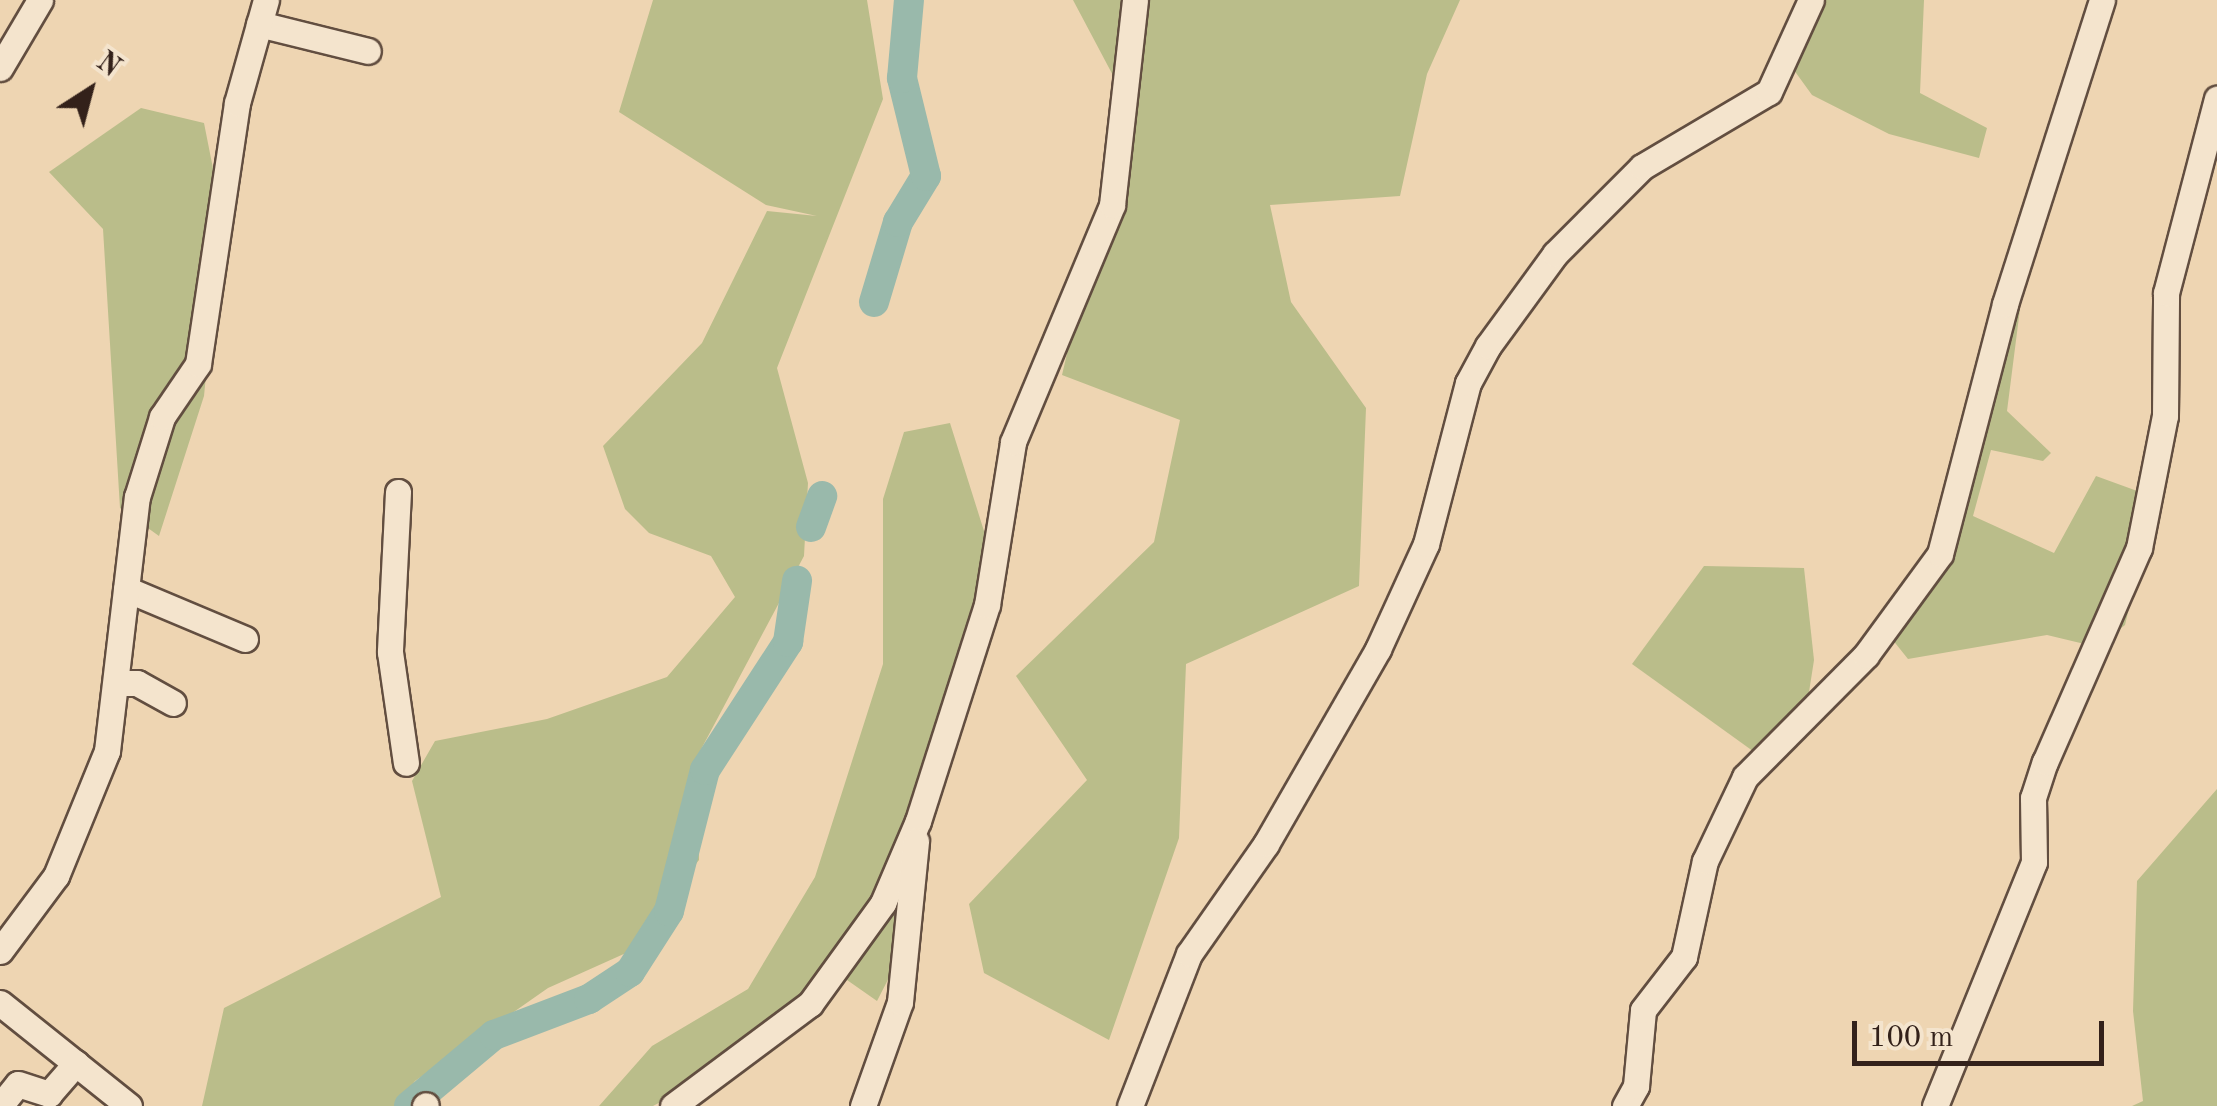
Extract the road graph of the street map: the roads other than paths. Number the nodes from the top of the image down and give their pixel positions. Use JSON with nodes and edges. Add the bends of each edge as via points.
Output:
{"nodes":[{"id":1,"x":40,"y":0,"type":"edge"},
{"id":2,"x":1135,"y":0,"type":"edge"},
{"id":3,"x":1810,"y":0,"type":"edge"},
{"id":4,"x":2102,"y":0,"type":"edge"},
{"id":5,"x":263,"y":12,"type":"edge"},
{"id":6,"x":368,"y":50,"type":"dead end"},
{"id":7,"x":0,"y":68,"type":"edge"},
{"id":8,"x":2217,"y":99,"type":"edge"},
{"id":9,"x":398,"y":492,"type":"dead end"},
{"id":10,"x":126,"y":589,"type":"junction"},
{"id":11,"x":245,"y":639,"type":"dead end"},
{"id":12,"x":116,"y":683,"type":"junction"},
{"id":13,"x":173,"y":704,"type":"dead end"},
{"id":14,"x":406,"y":762,"type":"dead end"},
{"id":15,"x":918,"y":821,"type":"junction"},
{"id":16,"x":0,"y":950,"type":"edge"},
{"id":17,"x":0,"y":1003,"type":"edge"},
{"id":18,"x":76,"y":1063,"type":"junction"},
{"id":19,"x":0,"y":1106,"type":"edge"},
{"id":20,"x":129,"y":1106,"type":"edge"},
{"id":21,"x":673,"y":1106,"type":"edge"},
{"id":22,"x":863,"y":1106,"type":"edge"},
{"id":23,"x":1130,"y":1106,"type":"edge"},
{"id":24,"x":1624,"y":1106,"type":"edge"},
{"id":25,"x":1935,"y":1106,"type":"edge"}],
"edges":[{"from":1,"to":7,"type":"street"},
{"from":2,"to":15,"type":"street","via":[[1112,205],[1013,442],[986,605]]},
{"from":3,"to":23,"type":"street","via":[[1769,92],[1642,167],[1555,254],[1488,346],[1468,382],[1426,544],[1378,649],[1286,811],[1189,954]]},
{"from":4,"to":24,"type":"street","via":[[2005,304],[1940,554],[1866,655],[1744,777],[1705,861],[1684,957],[1644,1010],[1636,1086]]},
{"from":5,"to":6,"type":"street"},
{"from":5,"to":10,"type":"street","via":[[237,103],[198,364],[162,416],[137,497]]},
{"from":8,"to":25,"type":"street","via":[[2166,293],[2165,416],[2139,548],[2044,762],[2033,798],[2034,862]]},
{"from":9,"to":14,"type":"street","via":[[390,652]]},
{"from":10,"to":11,"type":"street"},
{"from":10,"to":12,"type":"street"},
{"from":12,"to":13,"type":"street","via":[[138,682]]},
{"from":12,"to":16,"type":"street","via":[[86,816],[56,876]]},
{"from":15,"to":21,"type":"street","via":[[848,960],[777,1035]]},
{"from":15,"to":22,"type":"street","via":[[900,1002]]},
{"from":17,"to":18,"type":"street"},
{"from":18,"to":19,"type":"street","via":[[49,1094],[18,1084]]},
{"from":18,"to":20,"type":"street"}]}
